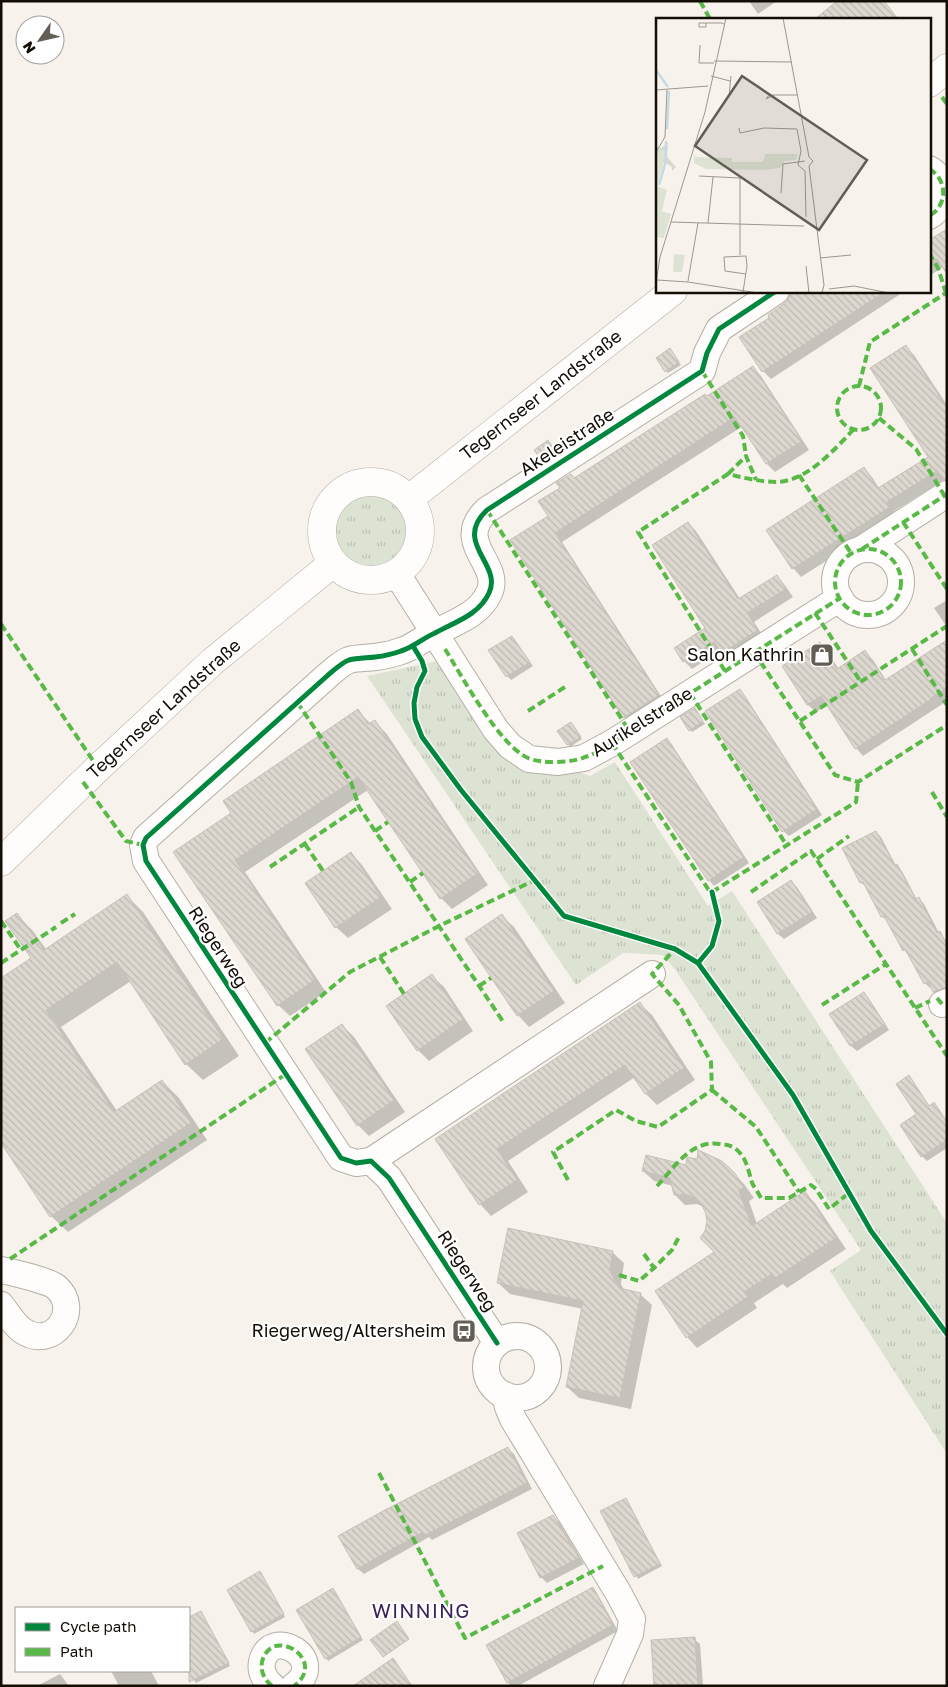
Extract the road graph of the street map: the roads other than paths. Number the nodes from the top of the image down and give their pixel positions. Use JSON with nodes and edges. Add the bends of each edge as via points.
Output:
{"nodes":[{"id":1,"x":947,"y":68,"type":"edge"},
{"id":2,"x":930,"y":81,"type":"edge"},
{"id":3,"x":930,"y":170,"type":"edge"},
{"id":4,"x":930,"y":216,"type":"edge"},
{"id":5,"x":672,"y":292,"type":"edge"},
{"id":6,"x":774,"y":292,"type":"edge"},
{"id":7,"x":947,"y":494,"type":"edge"},
{"id":8,"x":410,"y":499,"type":"junction"},
{"id":9,"x":862,"y":549,"type":"junction"},
{"id":10,"x":333,"y":562,"type":"junction"},
{"id":11,"x":397,"y":574,"type":"junction"},
{"id":12,"x":840,"y":598,"type":"junction"},
{"id":13,"x":434,"y":633,"type":"junction"},
{"id":14,"x":1,"y":862,"type":"edge"},
{"id":15,"x":652,"y":974,"type":"dead end"},
{"id":16,"x":371,"y":1161,"type":"junction"},
{"id":17,"x":1,"y":1270,"type":"edge"},
{"id":18,"x":1,"y":1304,"type":"edge"},
{"id":19,"x":497,"y":1342,"type":"junction"},
{"id":20,"x":505,"y":1395,"type":"junction"},
{"id":21,"x":272,"y":1686,"type":"edge"},
{"id":22,"x":294,"y":1686,"type":"edge"},
{"id":23,"x":607,"y":1686,"type":"edge"}],
"edges":[{"from":1,"to":2,"type":"main road"},
{"from":3,"to":4,"type":"street","via":[[943,181],[946,197],[937,212]]},
{"from":5,"to":8,"type":"main road","name":"Tegernseer Landstraße"},
{"from":6,"to":13,"type":"street","name":"Akeleistraße","via":[[718,329],[702,371],[480,517],[474,528],[478,550],[492,577],[490,592],[477,610]]},
{"from":7,"to":9,"type":"street"},
{"from":8,"to":10,"type":"main road","via":[[398,489],[368,481],[353,484],[339,492],[329,504],[321,534]]},
{"from":8,"to":11,"type":"main road","via":[[419,518],[420,540],[412,559]]},
{"from":9,"to":12,"type":"street","via":[[843,560],[838,569],[835,579]]},
{"from":9,"to":12,"type":"street","via":[[883,553],[892,560],[901,579],[900,590],[895,600],[878,613],[856,612]]},
{"from":10,"to":11,"type":"main road","via":[[356,578],[384,579]]},
{"from":10,"to":14,"type":"main road","name":"Tegernseer Landstraße","via":[[212,662]]},
{"from":11,"to":13,"type":"street","name":"Aurikelstraße"},
{"from":12,"to":13,"type":"street","name":"Aurikelstraße","via":[[612,743],[584,758],[558,762],[529,759],[510,746],[496,730]]},
{"from":13,"to":16,"type":"street","name":"Riegerweg","via":[[403,651],[348,660],[146,838],[143,846],[146,861],[340,1158],[356,1163]]},
{"from":15,"to":16,"type":"street"},
{"from":16,"to":19,"type":"street","name":"Riegerweg","via":[[389,1178]]},
{"from":17,"to":18,"type":"street","via":[[48,1282],[56,1287],[67,1307],[63,1322],[49,1335],[39,1336],[22,1330]]},
{"from":19,"to":20,"type":"street","via":[[487,1358],[486,1367],[492,1384]]},
{"from":19,"to":20,"type":"street","via":[[516,1336],[530,1339],[542,1348],[548,1367],[546,1377],[534,1393],[515,1397]]},
{"from":20,"to":23,"type":"street","via":[[513,1419],[632,1619],[630,1634]]},
{"from":21,"to":22,"type":"street","via":[[263,1675],[262,1661],[270,1650],[284,1646],[297,1651],[304,1663],[302,1677]]}]}
